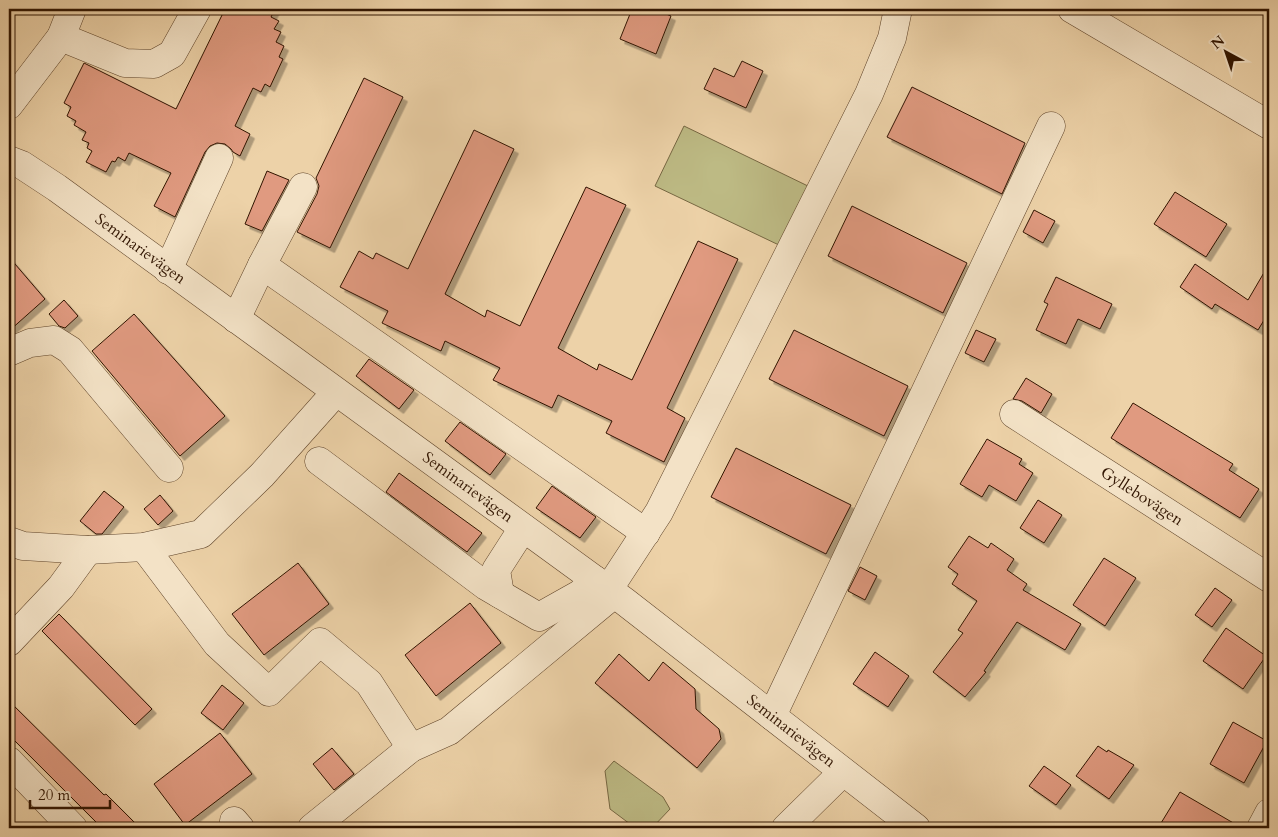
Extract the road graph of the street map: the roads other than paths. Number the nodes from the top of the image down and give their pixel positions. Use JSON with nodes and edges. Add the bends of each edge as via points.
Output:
{"nodes":[{"id":1,"x":72,"y":9,"type":"edge"},
{"id":2,"x":197,"y":9,"type":"edge"},
{"id":3,"x":898,"y":9,"type":"edge"},
{"id":4,"x":1072,"y":9,"type":"edge"},
{"id":5,"x":61,"y":37,"type":"junction"},
{"id":6,"x":9,"y":105,"type":"edge"},
{"id":7,"x":1269,"y":125,"type":"edge"},
{"id":8,"x":1051,"y":126,"type":"dead end"},
{"id":9,"x":219,"y":158,"type":"dead end"},
{"id":10,"x":9,"y":160,"type":"edge"},
{"id":11,"x":303,"y":187,"type":"dead end"},
{"id":12,"x":262,"y":265,"type":"junction"},
{"id":13,"x":168,"y":270,"type":"junction"},
{"id":14,"x":236,"y":319,"type":"junction"},
{"id":15,"x":9,"y":352,"type":"edge"},
{"id":16,"x":336,"y":392,"type":"junction"},
{"id":17,"x":1014,"y":414,"type":"dead end"},
{"id":18,"x":319,"y":461,"type":"dead end"},
{"id":19,"x":169,"y":468,"type":"dead end"},
{"id":20,"x":523,"y":528,"type":"junction"},
{"id":21,"x":646,"y":532,"type":"junction"},
{"id":22,"x":10,"y":542,"type":"edge"},
{"id":23,"x":144,"y":547,"type":"junction"},
{"id":24,"x":88,"y":550,"type":"junction"},
{"id":25,"x":1269,"y":578,"type":"edge"},
{"id":26,"x":606,"y":588,"type":"junction"},
{"id":27,"x":500,"y":594,"type":"junction"},
{"id":28,"x":9,"y":642,"type":"edge"},
{"id":29,"x":772,"y":716,"type":"junction"},
{"id":30,"x":411,"y":748,"type":"junction"},
{"id":31,"x":9,"y":761,"type":"edge"},
{"id":32,"x":843,"y":772,"type":"junction"},
{"id":33,"x":1269,"y":813,"type":"edge"},
{"id":34,"x":68,"y":826,"type":"edge"},
{"id":35,"x":312,"y":828,"type":"edge"},
{"id":36,"x":786,"y":828,"type":"edge"},
{"id":37,"x":916,"y":828,"type":"edge"},
{"id":38,"x":1261,"y":828,"type":"edge"}],
"edges":[{"from":1,"to":5,"type":"street"},
{"from":2,"to":5,"type":"street","via":[[172,54],[154,64],[125,63]]},
{"from":3,"to":21,"type":"street","via":[[892,38],[869,94]]},
{"from":4,"to":7,"type":"street"},
{"from":5,"to":6,"type":"street"},
{"from":8,"to":29,"type":"street"},
{"from":9,"to":13,"type":"street"},
{"from":10,"to":13,"type":"street","name":"Seminarievägen","via":[[57,188]]},
{"from":11,"to":12,"type":"street"},
{"from":12,"to":14,"type":"street"},
{"from":12,"to":21,"type":"street"},
{"from":13,"to":14,"type":"street","name":"Seminarievägen"},
{"from":14,"to":16,"type":"street","name":"Seminarievägen"},
{"from":15,"to":19,"type":"street","via":[[30,343],[54,340],[70,350]]},
{"from":16,"to":20,"type":"street","name":"Seminarievägen"},
{"from":16,"to":23,"type":"street","via":[[262,474],[201,534]]},
{"from":17,"to":25,"type":"street","name":"Gyllebovägen"},
{"from":18,"to":27,"type":"street"},
{"from":20,"to":26,"type":"street","name":"Seminarievägen"},
{"from":20,"to":27,"type":"street","via":[[496,570]]},
{"from":21,"to":26,"type":"street"},
{"from":22,"to":24,"type":"street","via":[[23,546]]},
{"from":23,"to":24,"type":"street"},
{"from":23,"to":30,"type":"street","via":[[217,644],[269,692],[320,642],[369,682]]},
{"from":24,"to":28,"type":"street","via":[[61,587]]},
{"from":26,"to":27,"type":"street","via":[[580,594],[539,617]]},
{"from":26,"to":29,"type":"street","name":"Seminarievägen"},
{"from":26,"to":30,"type":"street","via":[[449,731]]},
{"from":29,"to":32,"type":"street","name":"Seminarievägen"},
{"from":30,"to":35,"type":"street"},
{"from":31,"to":34,"type":"street"},
{"from":32,"to":36,"type":"street"},
{"from":32,"to":37,"type":"street","name":"Seminarievägen"},
{"from":33,"to":38,"type":"street"}]}
